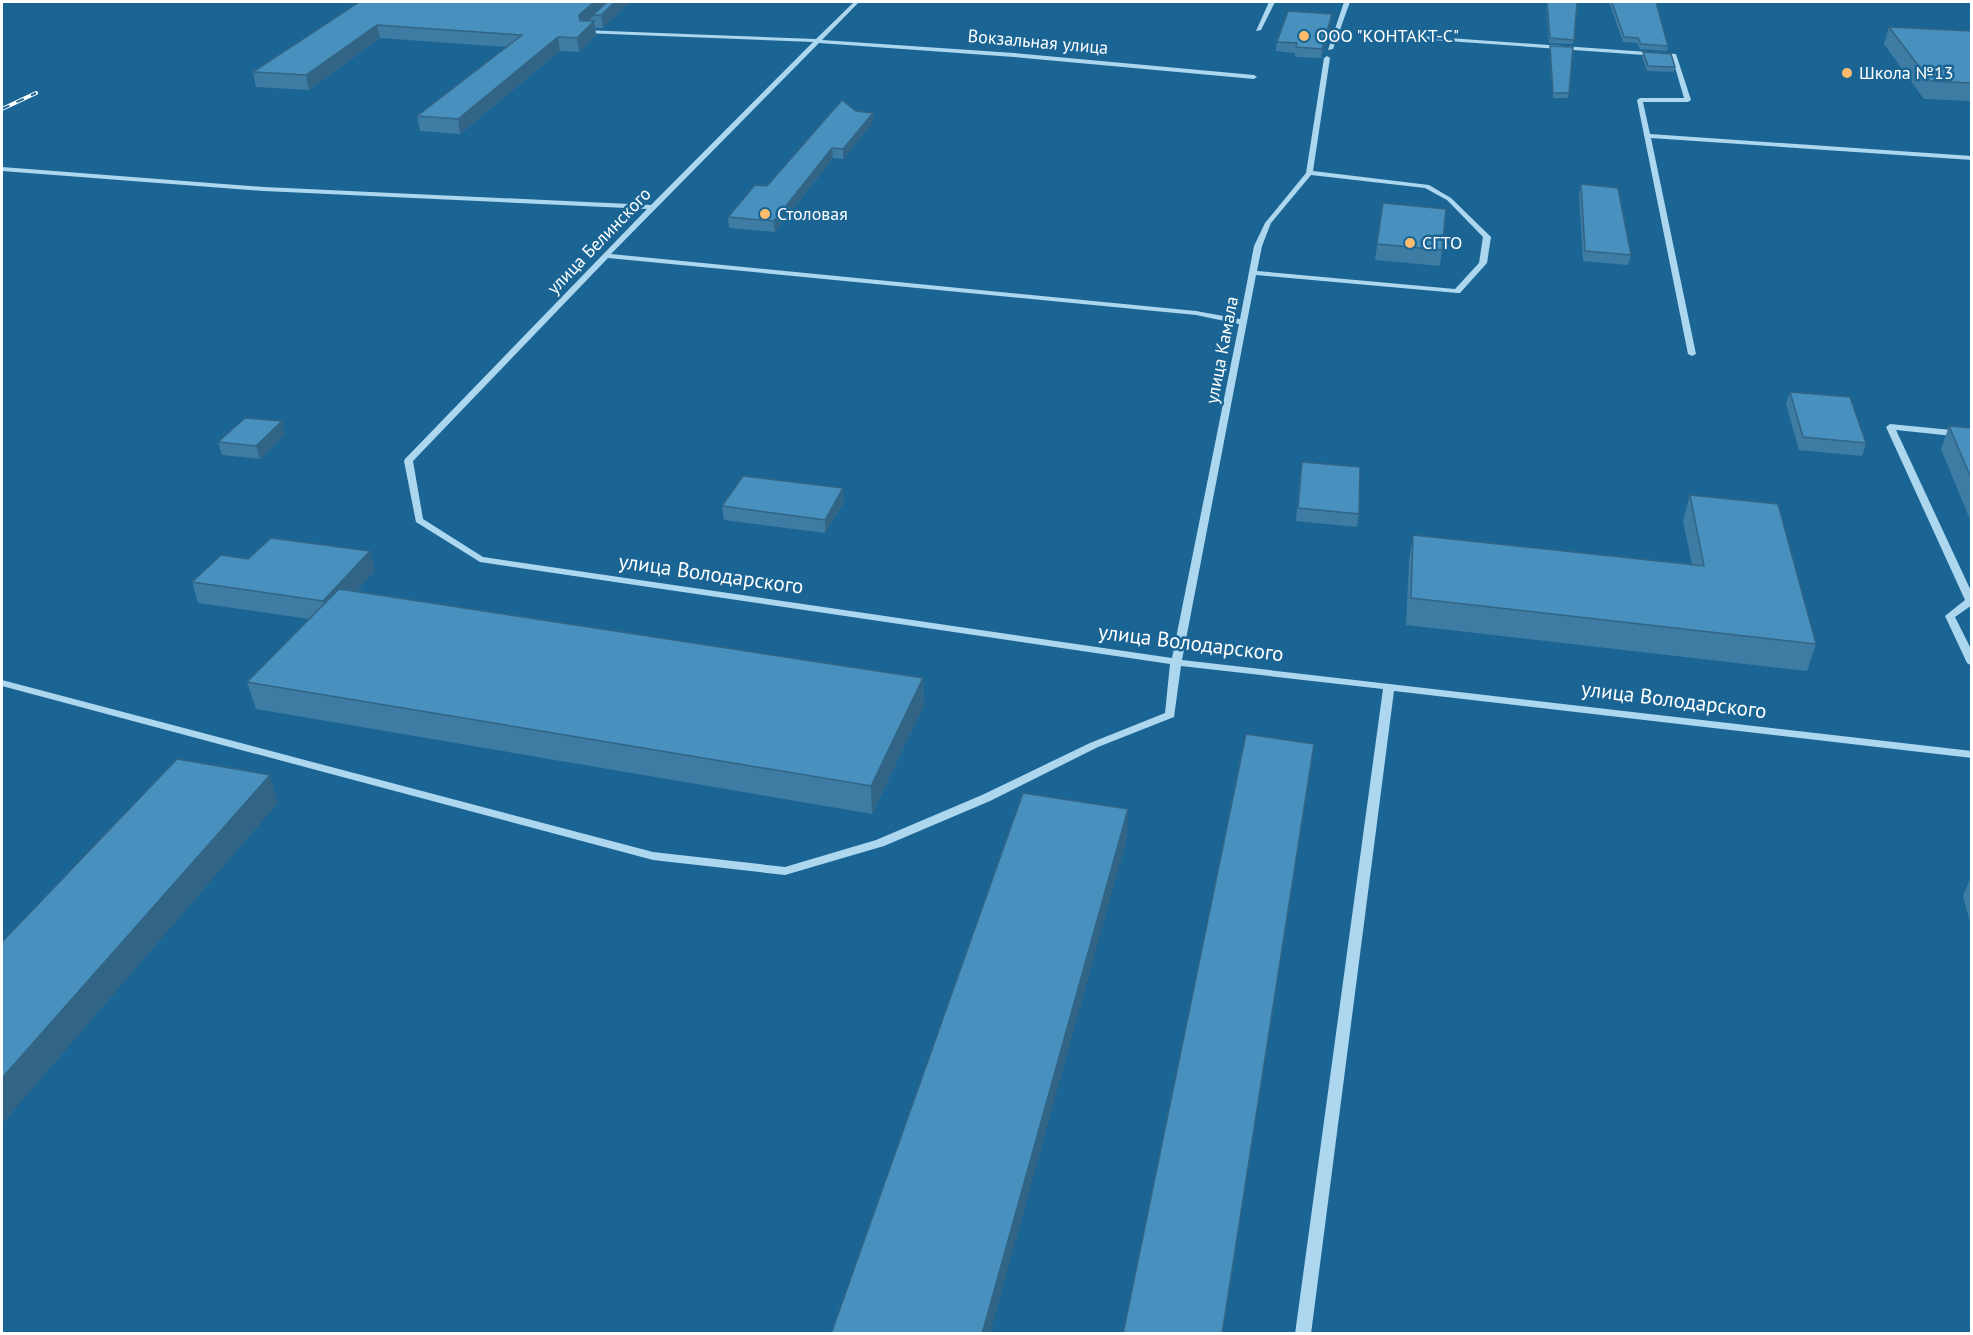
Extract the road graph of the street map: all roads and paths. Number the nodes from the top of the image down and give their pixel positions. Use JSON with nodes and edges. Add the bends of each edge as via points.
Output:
{"nodes":[{"id":1,"x":856,"y":2,"type":"edge"},
{"id":2,"x":1272,"y":2,"type":"edge"},
{"id":3,"x":1347,"y":2,"type":"edge"},
{"id":4,"x":592,"y":24,"type":"edge"},
{"id":5,"x":1257,"y":30,"type":"dead end"},
{"id":6,"x":1421,"y":38,"type":"dead end"},
{"id":7,"x":819,"y":41,"type":"junction"},
{"id":8,"x":1330,"y":49,"type":"dead end"},
{"id":9,"x":1327,"y":58,"type":"edge"},
{"id":10,"x":1254,"y":77,"type":"dead end"},
{"id":11,"x":1647,"y":136,"type":"junction"},
{"id":12,"x":1970,"y":160,"type":"edge"},
{"id":13,"x":2,"y":169,"type":"edge"},
{"id":14,"x":1309,"y":173,"type":"junction"},
{"id":15,"x":653,"y":207,"type":"junction"},
{"id":16,"x":606,"y":255,"type":"junction"},
{"id":17,"x":1253,"y":273,"type":"junction"},
{"id":18,"x":1243,"y":322,"type":"junction"},
{"id":19,"x":1692,"y":354,"type":"dead end"},
{"id":20,"x":1971,"y":435,"type":"edge"},
{"id":21,"x":419,"y":520,"type":"joint"},
{"id":22,"x":1176,"y":662,"type":"junction"},
{"id":23,"x":1971,"y":663,"type":"edge"},
{"id":24,"x":2,"y":683,"type":"edge"},
{"id":25,"x":1389,"y":686,"type":"junction"},
{"id":26,"x":1971,"y":755,"type":"edge"},
{"id":27,"x":1303,"y":1334,"type":"edge"}],
"edges":[{"from":1,"to":7,"type":"street","name":"улица Белинского"},
{"from":2,"to":5,"type":"street"},
{"from":3,"to":8,"type":"street"},
{"from":4,"to":7,"type":"street","name":"Вокзальная улица","via":[[584,31]]},
{"from":6,"to":11,"type":"street","via":[[1674,56],[1688,100],[1640,100]]},
{"from":7,"to":10,"type":"street","name":"Вокзальная улица"},
{"from":7,"to":15,"type":"street","name":"улица Белинского"},
{"from":9,"to":14,"type":"street"},
{"from":11,"to":12,"type":"street"},
{"from":11,"to":19,"type":"street"},
{"from":13,"to":15,"type":"street","via":[[264,189]]},
{"from":14,"to":17,"type":"street","name":"улица Камала","via":[[1268,223]]},
{"from":14,"to":17,"type":"street","via":[[1427,186],[1449,199],[1487,237],[1483,263],[1457,291]]},
{"from":15,"to":16,"type":"street","name":"улица Белинского"},
{"from":16,"to":18,"type":"street","via":[[1196,313]]},
{"from":16,"to":21,"type":"street","name":"улица Белинского","via":[[408,461]]},
{"from":17,"to":18,"type":"street","name":"улица Камала"},
{"from":18,"to":22,"type":"street","name":"улица Камала"},
{"from":20,"to":23,"type":"street","via":[[1890,427],[1970,601],[1950,616]]},
{"from":21,"to":22,"type":"street","name":"улица Володарского","via":[[480,559]]},
{"from":22,"to":24,"type":"street","name":"улица Камала","via":[[1170,715],[1094,745],[986,798],[880,843],[785,871],[653,856]]},
{"from":22,"to":25,"type":"street","name":"улица Володарского"},
{"from":25,"to":26,"type":"street","name":"улица Володарского"},
{"from":25,"to":27,"type":"street"}]}
